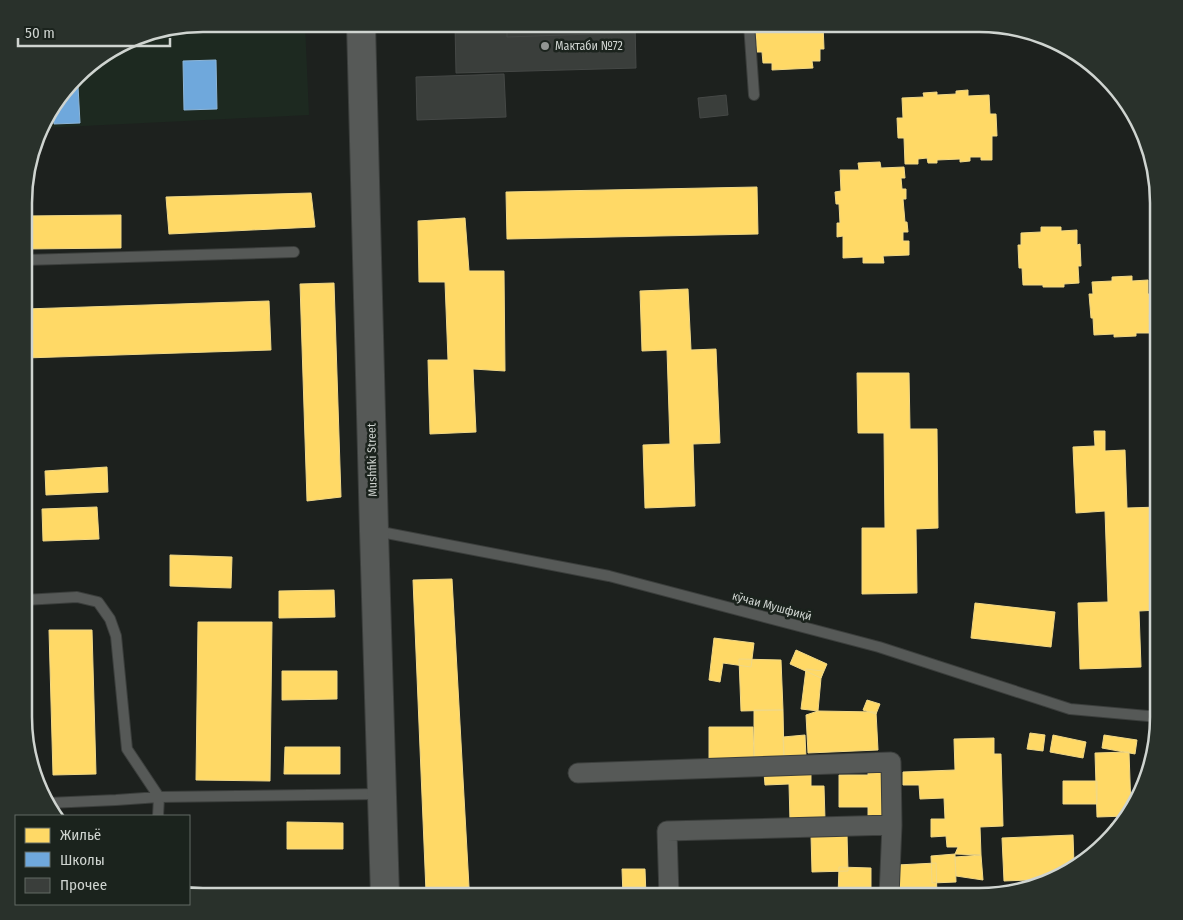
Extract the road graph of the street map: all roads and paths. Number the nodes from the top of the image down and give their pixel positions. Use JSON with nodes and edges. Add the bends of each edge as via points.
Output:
{"nodes":[{"id":1,"x":361,"y":33,"type":"edge"},
{"id":2,"x":750,"y":33,"type":"edge"},
{"id":3,"x":754,"y":95,"type":"dead end"},
{"id":4,"x":294,"y":252,"type":"dead end"},
{"id":5,"x":32,"y":260,"type":"edge"},
{"id":6,"x":374,"y":531,"type":"junction"},
{"id":7,"x":33,"y":600,"type":"edge"},
{"id":8,"x":1150,"y":716,"type":"edge"},
{"id":9,"x":578,"y":773,"type":"dead end"},
{"id":10,"x":382,"y":794,"type":"junction"},
{"id":11,"x":159,"y":797,"type":"junction"},
{"id":12,"x":56,"y":803,"type":"edge"},
{"id":13,"x":158,"y":815,"type":"edge"},
{"id":14,"x":892,"y":825,"type":"junction"},
{"id":15,"x":385,"y":887,"type":"edge"},
{"id":16,"x":668,"y":888,"type":"edge"},
{"id":17,"x":889,"y":888,"type":"edge"}],
"edges":[{"from":1,"to":6,"type":"street","name":"Mushfiki Street"},
{"from":2,"to":3,"type":"lane"},
{"from":4,"to":5,"type":"lane"},
{"from":6,"to":8,"type":"lane","name":"кӯчаи Мушфиқӣ","via":[[609,576],[879,647],[1070,709]]},
{"from":6,"to":10,"type":"street","name":"Mushfiki Street"},
{"from":7,"to":11,"type":"lane","via":[[77,597],[98,602],[110,619],[116,636],[127,749]]},
{"from":9,"to":14,"type":"street","via":[[891,762]]},
{"from":10,"to":11,"type":"lane"},
{"from":10,"to":15,"type":"street","name":"Mushfiki Street"},
{"from":11,"to":12,"type":"lane"},
{"from":11,"to":13,"type":"lane"},
{"from":14,"to":16,"type":"street","via":[[667,831]]},
{"from":14,"to":17,"type":"street"}]}
